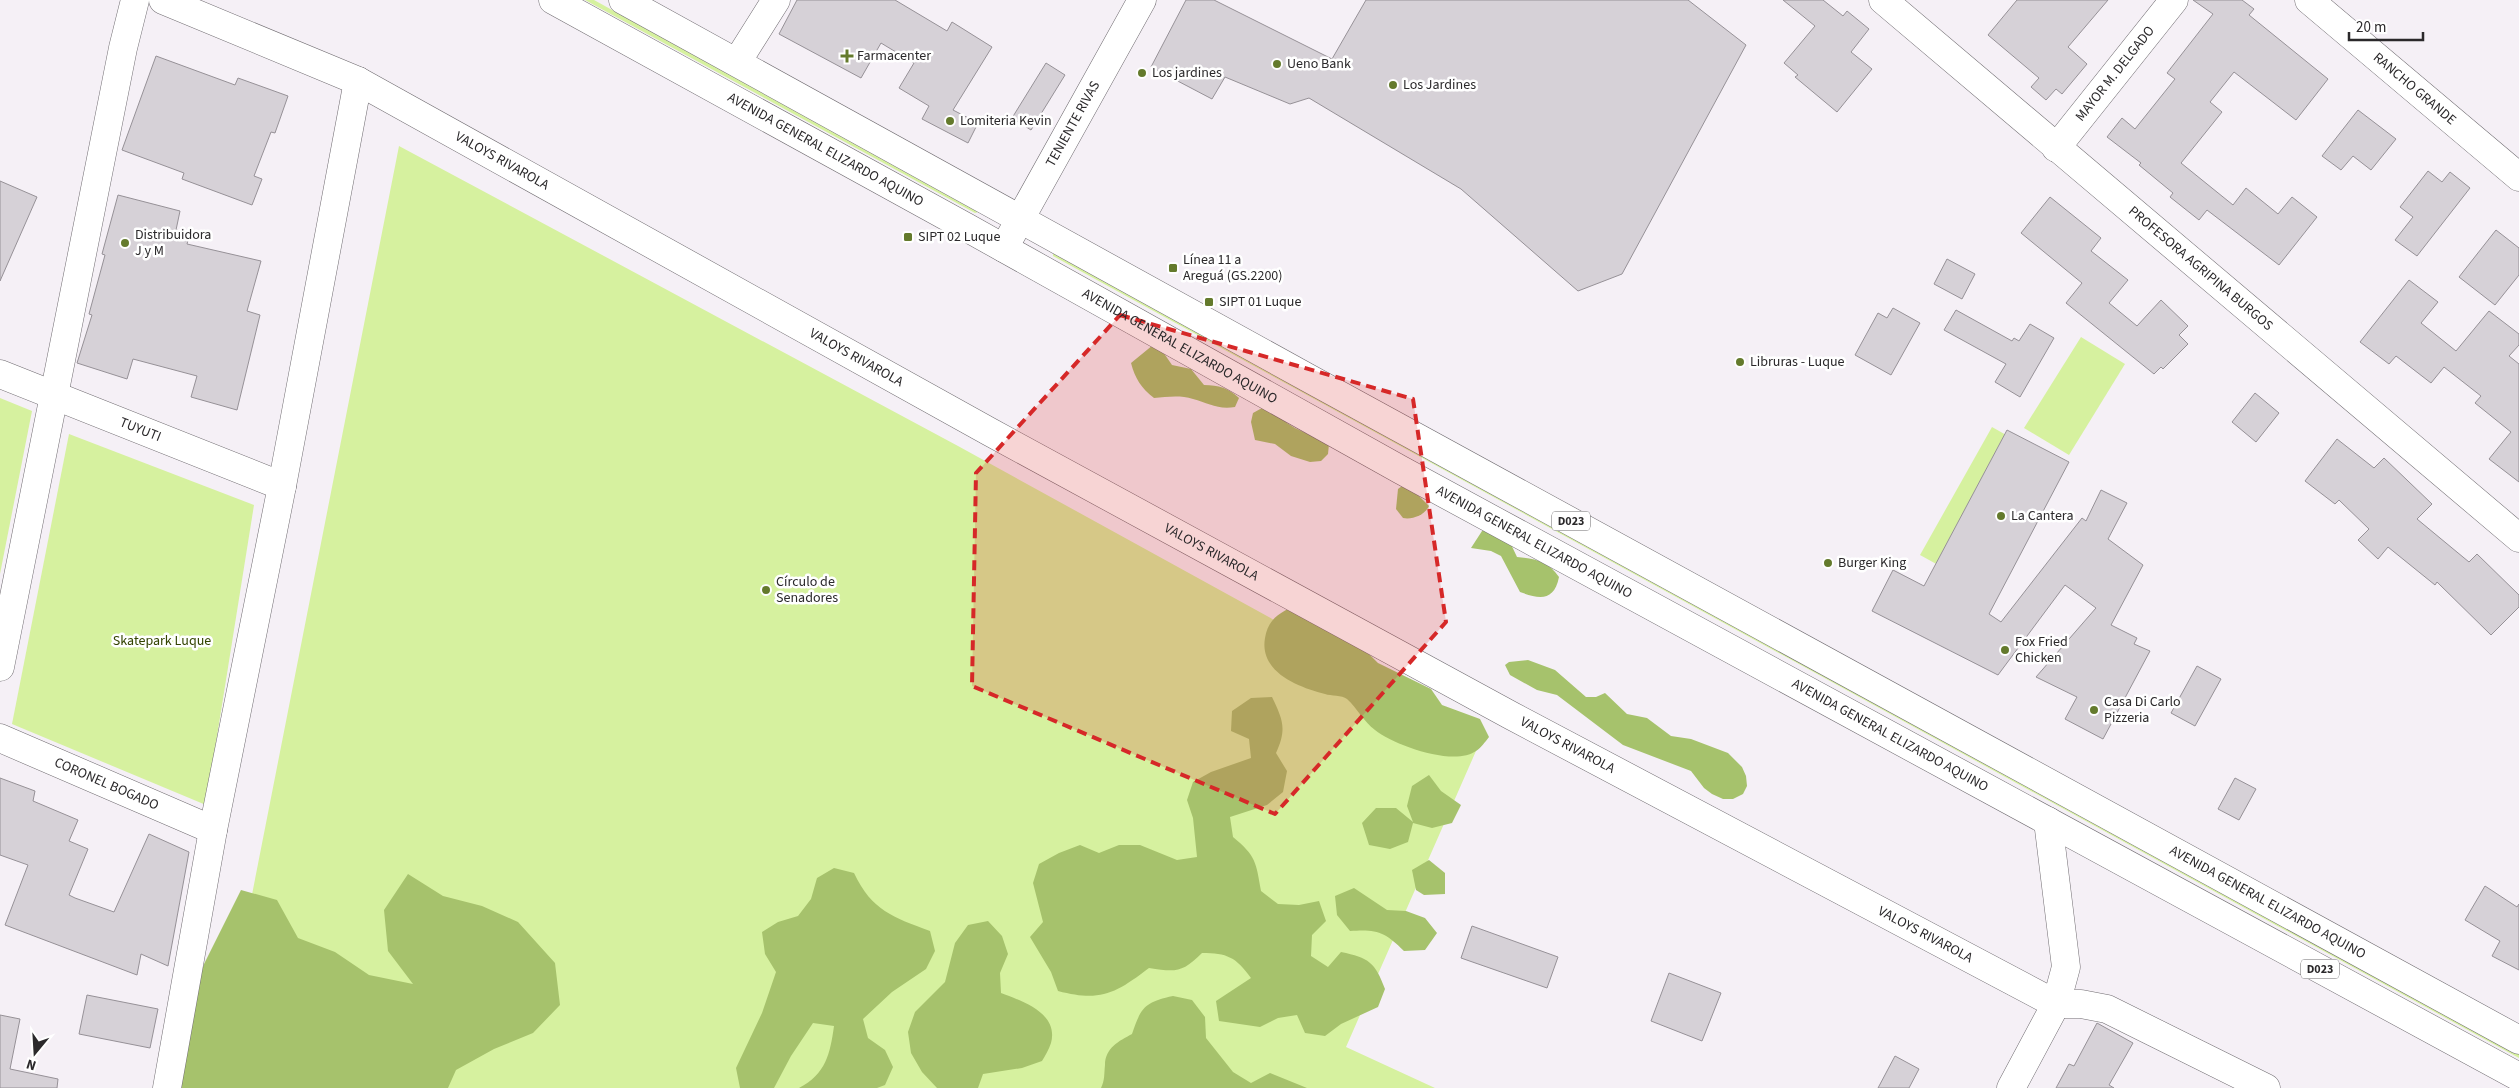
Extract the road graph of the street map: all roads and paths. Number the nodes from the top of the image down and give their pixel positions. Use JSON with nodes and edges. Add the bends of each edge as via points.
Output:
{"nodes":[{"id":1,"x":163,"y":0,"type":"edge"},
{"id":2,"x":553,"y":0,"type":"edge"},
{"id":3,"x":623,"y":0,"type":"edge"},
{"id":4,"x":776,"y":0,"type":"edge"},
{"id":5,"x":1142,"y":0,"type":"edge"},
{"id":6,"x":1883,"y":0,"type":"edge"},
{"id":7,"x":2174,"y":0,"type":"edge"},
{"id":8,"x":2309,"y":0,"type":"edge"},
{"id":9,"x":134,"y":1,"type":"edge"},
{"id":10,"x":737,"y":62,"type":"junction"},
{"id":11,"x":358,"y":81,"type":"junction"},
{"id":12,"x":2056,"y":148,"type":"junction"},
{"id":13,"x":2519,"y":177,"type":"edge"},
{"id":14,"x":1020,"y":218,"type":"junction"},
{"id":15,"x":1004,"y":248,"type":"junction"},
{"id":16,"x":0,"y":374,"type":"edge"},
{"id":17,"x":54,"y":397,"type":"junction"},
{"id":18,"x":282,"y":486,"type":"junction"},
{"id":19,"x":2519,"y":538,"type":"edge"},
{"id":20,"x":0,"y":667,"type":"edge"},
{"id":21,"x":0,"y":738,"type":"edge"},
{"id":22,"x":2048,"y":821,"type":"junction"},
{"id":23,"x":213,"y":830,"type":"junction"},
{"id":24,"x":2056,"y":1004,"type":"junction"},
{"id":25,"x":2519,"y":1040,"type":"edge"},
{"id":26,"x":2519,"y":1077,"type":"edge"},
{"id":27,"x":168,"y":1088,"type":"edge"},
{"id":28,"x":2011,"y":1088,"type":"edge"},
{"id":29,"x":2266,"y":1088,"type":"edge"}],
"edges":[{"from":1,"to":11,"type":"street","name":"VALOYS RIVAROLA"},
{"from":2,"to":15,"type":"street","name":"AVENIDA GENERAL ELIZARDO AQUINO","number":"D023"},
{"from":3,"to":10,"type":"street","name":"AVENIDA GENERAL ELIZARDO AQUINO","number":"D023"},
{"from":4,"to":10,"type":"street"},
{"from":5,"to":14,"type":"street","name":"TENIENTE RIVAS"},
{"from":6,"to":12,"type":"street","name":"PROFESORA AGRIPINA BURGOS"},
{"from":7,"to":12,"type":"street","name":"MAYOR M. DELGADO"},
{"from":8,"to":13,"type":"street","name":"RANCHO GRANDE"},
{"from":9,"to":17,"type":"street"},
{"from":10,"to":14,"type":"street","name":"AVENIDA GENERAL ELIZARDO AQUINO","number":"D023"},
{"from":11,"to":18,"type":"street"},
{"from":11,"to":24,"type":"street","name":"VALOYS RIVAROLA","via":[[1503,712]]},
{"from":12,"to":19,"type":"street","name":"PROFESORA AGRIPINA BURGOS"},
{"from":14,"to":15,"type":"street","name":"TENIENTE RIVAS"},
{"from":14,"to":25,"type":"street","name":"AVENIDA GENERAL ELIZARDO AQUINO","number":"D023"},
{"from":15,"to":22,"type":"street","name":"AVENIDA GENERAL ELIZARDO AQUINO","number":"D023","via":[[1401,470]]},
{"from":16,"to":17,"type":"street","name":"TUYUTI"},
{"from":17,"to":18,"type":"street","name":"TUYUTI"},
{"from":17,"to":20,"type":"street"},
{"from":18,"to":23,"type":"street"},
{"from":21,"to":23,"type":"street","name":"CORONEL BOGADO"},
{"from":22,"to":24,"type":"street","via":[[2066,967]]},
{"from":22,"to":26,"type":"street","name":"AVENIDA GENERAL ELIZARDO AQUINO","number":"D023"},
{"from":23,"to":27,"type":"street"},
{"from":24,"to":28,"type":"street"},
{"from":24,"to":29,"type":"street","name":"VALOYS RIVAROLA","via":[[2107,1009]]}]}
